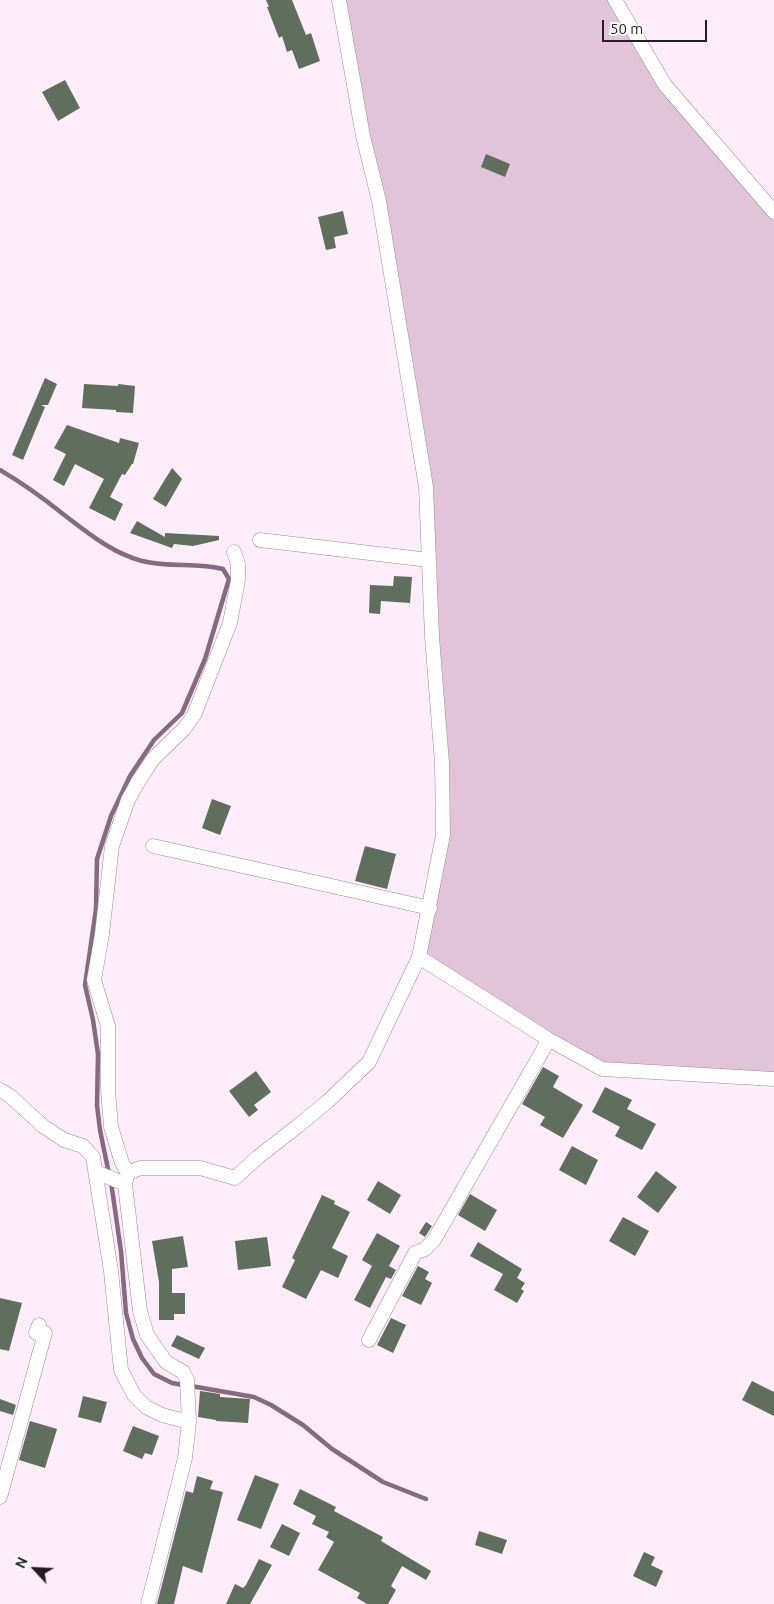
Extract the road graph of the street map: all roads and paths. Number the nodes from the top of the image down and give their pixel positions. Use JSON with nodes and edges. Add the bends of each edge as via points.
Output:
{"nodes":[{"id":1,"x":339,"y":0,"type":"edge"},
{"id":2,"x":615,"y":0,"type":"edge"},
{"id":3,"x":774,"y":212,"type":"edge"},
{"id":4,"x":260,"y":540,"type":"dead end"},
{"id":5,"x":234,"y":552,"type":"dead end"},
{"id":6,"x":429,"y":560,"type":"junction"},
{"id":7,"x":153,"y":846,"type":"dead end"},
{"id":8,"x":430,"y":908,"type":"junction"},
{"id":9,"x":419,"y":957,"type":"junction"},
{"id":10,"x":548,"y":1039,"type":"junction"},
{"id":11,"x":774,"y":1079,"type":"edge"},
{"id":12,"x":0,"y":1090,"type":"edge"},
{"id":13,"x":96,"y":1172,"type":"junction"},
{"id":14,"x":126,"y":1179,"type":"junction"},
{"id":15,"x":38,"y":1325,"type":"dead end"},
{"id":16,"x":369,"y":1340,"type":"dead end"},
{"id":17,"x":189,"y":1422,"type":"junction"},
{"id":18,"x":0,"y":1497,"type":"edge"},
{"id":19,"x":148,"y":1604,"type":"edge"}],
"edges":[{"from":1,"to":6,"type":"street","via":[[363,136],[379,202],[426,487]]},
{"from":2,"to":3,"type":"street","via":[[664,85]]},
{"from":4,"to":6,"type":"street"},
{"from":5,"to":14,"type":"street","via":[[238,580],[230,623],[194,715],[153,759],[138,782],[112,846],[94,980],[108,1026],[111,1127]]},
{"from":6,"to":8,"type":"street","via":[[442,763],[443,836]]},
{"from":7,"to":8,"type":"street"},
{"from":8,"to":9,"type":"street"},
{"from":9,"to":10,"type":"street"},
{"from":9,"to":14,"type":"street","via":[[369,1062],[313,1114],[235,1178],[200,1168],[140,1168]]},
{"from":10,"to":11,"type":"street","via":[[602,1068]]},
{"from":10,"to":16,"type":"street","via":[[434,1240],[415,1254]]},
{"from":12,"to":13,"type":"street","via":[[43,1126],[64,1140],[83,1146],[93,1157]]},
{"from":13,"to":14,"type":"street"},
{"from":13,"to":17,"type":"street","via":[[112,1271],[121,1370],[134,1395],[146,1407]]},
{"from":14,"to":17,"type":"street","via":[[140,1311],[147,1335],[166,1362],[183,1372],[187,1380]]},
{"from":15,"to":18,"type":"street","via":[[36,1332],[45,1333]]},
{"from":17,"to":19,"type":"street","via":[[184,1458]]}]}
